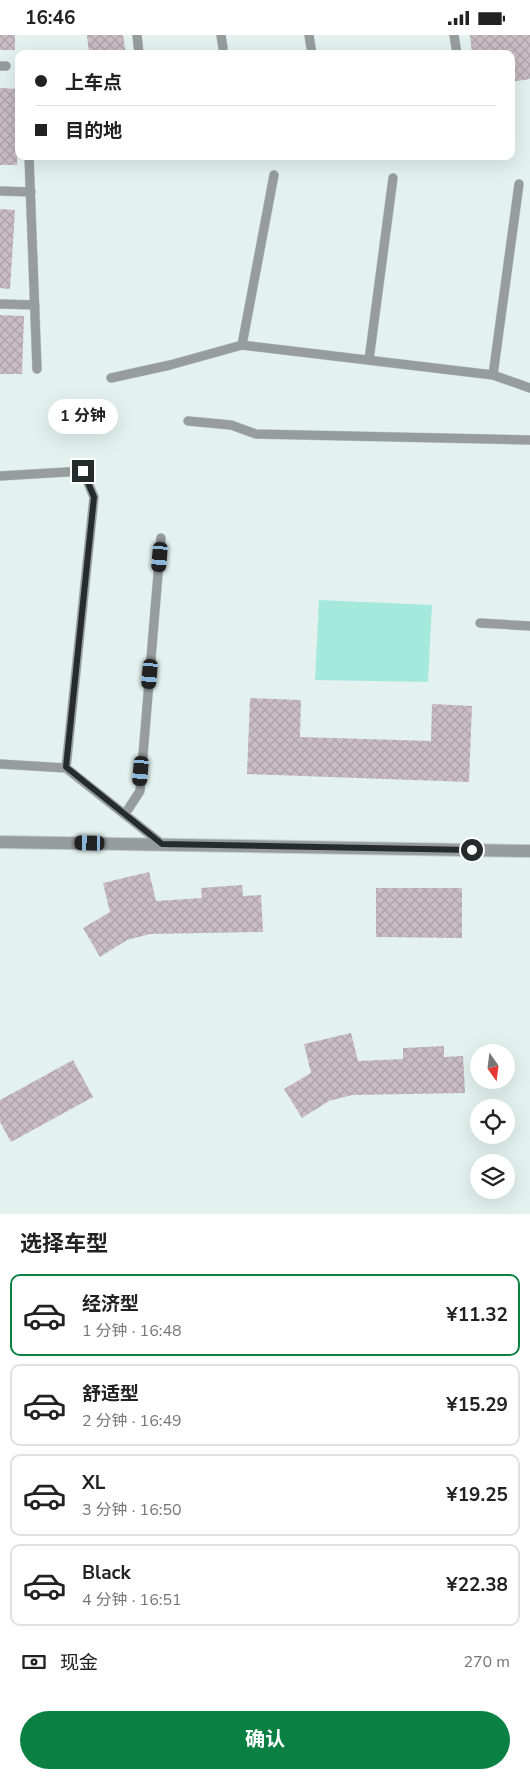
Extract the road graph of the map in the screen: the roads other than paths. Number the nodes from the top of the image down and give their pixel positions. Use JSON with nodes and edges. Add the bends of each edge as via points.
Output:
{"nodes":[{"id":1,"x":137,"y":35,"type":"edge"},
{"id":2,"x":221,"y":35,"type":"edge"},
{"id":3,"x":309,"y":35,"type":"edge"},
{"id":4,"x":454,"y":35,"type":"edge"},
{"id":5,"x":223,"y":48,"type":"dead end"},
{"id":6,"x":139,"y":50,"type":"edge"},
{"id":7,"x":311,"y":50,"type":"edge"},
{"id":8,"x":456,"y":50,"type":"edge"},
{"id":9,"x":30,"y":160,"type":"edge"},
{"id":10,"x":274,"y":175,"type":"dead end"},
{"id":11,"x":393,"y":178,"type":"dead end"},
{"id":12,"x":519,"y":184,"type":"dead end"},
{"id":13,"x":0,"y":191,"type":"edge"},
{"id":14,"x":31,"y":192,"type":"junction"},
{"id":15,"x":0,"y":304,"type":"edge"},
{"id":16,"x":34,"y":305,"type":"junction"},
{"id":17,"x":242,"y":345,"type":"junction"},
{"id":18,"x":369,"y":360,"type":"junction"},
{"id":19,"x":37,"y":369,"type":"dead end"},
{"id":20,"x":493,"y":375,"type":"junction"},
{"id":21,"x":111,"y":378,"type":"dead end"},
{"id":22,"x":530,"y":388,"type":"edge"},
{"id":23,"x":188,"y":421,"type":"dead end"},
{"id":24,"x":530,"y":441,"type":"edge"},
{"id":25,"x":0,"y":476,"type":"edge"},
{"id":26,"x":162,"y":537,"type":"dead end"},
{"id":27,"x":480,"y":623,"type":"dead end"},
{"id":28,"x":530,"y":626,"type":"edge"},
{"id":29,"x":0,"y":764,"type":"edge"},
{"id":30,"x":66,"y":767,"type":"junction"},
{"id":31,"x":125,"y":814,"type":"junction"},
{"id":32,"x":0,"y":841,"type":"edge"},
{"id":33,"x":162,"y":844,"type":"junction"},
{"id":34,"x":530,"y":851,"type":"edge"}],
"edges":[{"from":1,"to":6,"type":"lane"},
{"from":2,"to":5,"type":"lane"},
{"from":3,"to":7,"type":"lane"},
{"from":4,"to":8,"type":"lane"},
{"from":9,"to":14,"type":"lane"},
{"from":10,"to":17,"type":"lane"},
{"from":11,"to":18,"type":"lane"},
{"from":12,"to":20,"type":"lane"},
{"from":13,"to":14,"type":"lane"},
{"from":14,"to":16,"type":"lane"},
{"from":15,"to":16,"type":"lane"},
{"from":16,"to":19,"type":"lane"},
{"from":17,"to":18,"type":"lane"},
{"from":17,"to":21,"type":"lane"},
{"from":18,"to":20,"type":"lane"},
{"from":20,"to":22,"type":"lane"},
{"from":23,"to":24,"type":"lane","via":[[231,425],[256,433]]},
{"from":25,"to":30,"type":"lane","via":[[83,471],[94,497]]},
{"from":26,"to":31,"type":"lane","via":[[140,791]]},
{"from":27,"to":28,"type":"lane"},
{"from":29,"to":30,"type":"lane"},
{"from":30,"to":31,"type":"lane"},
{"from":31,"to":33,"type":"lane"},
{"from":32,"to":33,"type":"street"},
{"from":33,"to":34,"type":"street"}]}
